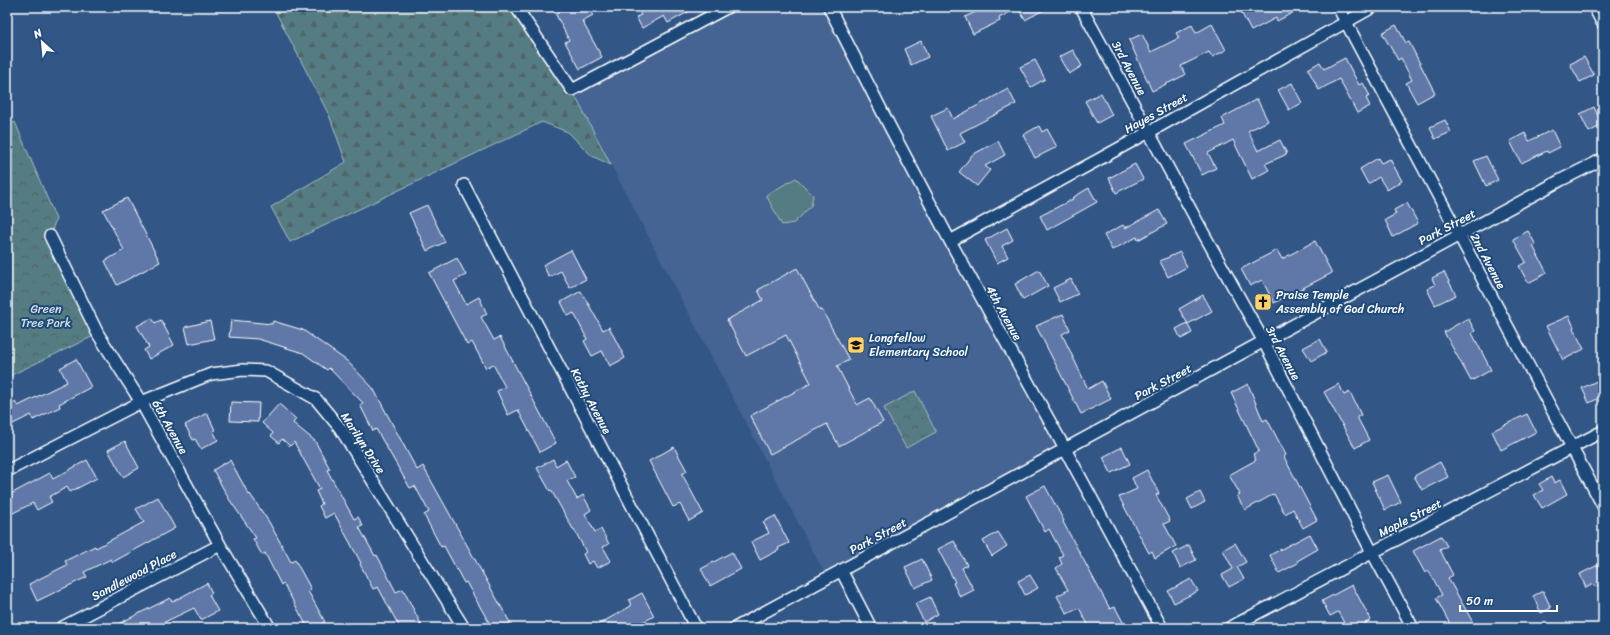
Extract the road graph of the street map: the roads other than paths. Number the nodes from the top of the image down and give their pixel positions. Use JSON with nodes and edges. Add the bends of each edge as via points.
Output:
{"nodes":[{"id":1,"x":516,"y":7,"type":"edge"},
{"id":2,"x":728,"y":7,"type":"edge"},
{"id":3,"x":830,"y":7,"type":"edge"},
{"id":4,"x":1081,"y":7,"type":"edge"},
{"id":5,"x":1338,"y":7,"type":"edge"},
{"id":6,"x":1373,"y":7,"type":"edge"},
{"id":7,"x":1594,"y":7,"type":"edge"},
{"id":8,"x":1346,"y":22,"type":"junction"},
{"id":9,"x":1603,"y":24,"type":"edge"},
{"id":10,"x":1149,"y":132,"type":"junction"},
{"id":11,"x":1603,"y":159,"type":"edge"},
{"id":12,"x":464,"y":185,"type":"dead end"},
{"id":13,"x":1460,"y":235,"type":"junction"},
{"id":14,"x":50,"y":236,"type":"dead end"},
{"id":15,"x":950,"y":241,"type":"junction"},
{"id":16,"x":1264,"y":342,"type":"junction"},
{"id":17,"x":141,"y":402,"type":"junction"},
{"id":18,"x":1603,"y":431,"type":"edge"},
{"id":19,"x":1572,"y":448,"type":"junction"},
{"id":20,"x":1065,"y":449,"type":"junction"},
{"id":21,"x":7,"y":471,"type":"edge"},
{"id":22,"x":1603,"y":506,"type":"edge"},
{"id":23,"x":220,"y":545,"type":"junction"},
{"id":24,"x":1372,"y":552,"type":"junction"},
{"id":25,"x":841,"y":570,"type":"junction"},
{"id":26,"x":60,"y":628,"type":"edge"},
{"id":27,"x":270,"y":628,"type":"edge"},
{"id":28,"x":464,"y":628,"type":"edge"},
{"id":29,"x":696,"y":628,"type":"edge"},
{"id":30,"x":735,"y":628,"type":"edge"},
{"id":31,"x":871,"y":628,"type":"edge"},
{"id":32,"x":1162,"y":628,"type":"edge"},
{"id":33,"x":1229,"y":628,"type":"edge"},
{"id":34,"x":1413,"y":628,"type":"edge"}],
"edges":[{"from":1,"to":2,"type":"street","via":[[572,90]]},
{"from":3,"to":15,"type":"street","name":"4th Avenue"},
{"from":4,"to":10,"type":"street","name":"3rd Avenue"},
{"from":5,"to":8,"type":"street","name":"2nd Avenue"},
{"from":6,"to":8,"type":"street","name":"Hayes Street"},
{"from":7,"to":9,"type":"street"},
{"from":8,"to":10,"type":"street","name":"Hayes Street"},
{"from":8,"to":13,"type":"street","name":"2nd Avenue"},
{"from":10,"to":15,"type":"street","name":"Hayes Street"},
{"from":10,"to":16,"type":"street","name":"3rd Avenue"},
{"from":11,"to":13,"type":"street","name":"Park Street"},
{"from":12,"to":29,"type":"street","name":"Kathy Avenue"},
{"from":13,"to":16,"type":"street","name":"Park Street"},
{"from":13,"to":19,"type":"street","name":"2nd Avenue"},
{"from":14,"to":17,"type":"street","name":"6th Avenue","via":[[98,334]]},
{"from":15,"to":20,"type":"street","name":"4th Avenue"},
{"from":16,"to":20,"type":"street","name":"Park Street"},
{"from":16,"to":24,"type":"street","name":"3rd Avenue"},
{"from":17,"to":21,"type":"street","name":"Marilyn Drive"},
{"from":17,"to":23,"type":"street","name":"6th Avenue"},
{"from":17,"to":28,"type":"street","name":"Marilyn Drive","via":[[211,374],[243,370],[266,371],[316,400],[340,428]]},
{"from":18,"to":19,"type":"street","name":"Maple Street"},
{"from":19,"to":22,"type":"street","name":"2nd Avenue"},
{"from":19,"to":24,"type":"street","name":"Maple Street"},
{"from":20,"to":25,"type":"street","name":"Park Street"},
{"from":20,"to":32,"type":"street","name":"4th Avenue"},
{"from":23,"to":26,"type":"street","name":"Sandlewood Place"},
{"from":23,"to":27,"type":"street","name":"6th Avenue"},
{"from":24,"to":33,"type":"street","name":"Maple Street"},
{"from":24,"to":34,"type":"street","name":"3rd Avenue"},
{"from":25,"to":30,"type":"street","name":"Park Street"},
{"from":25,"to":31,"type":"street"}]}
